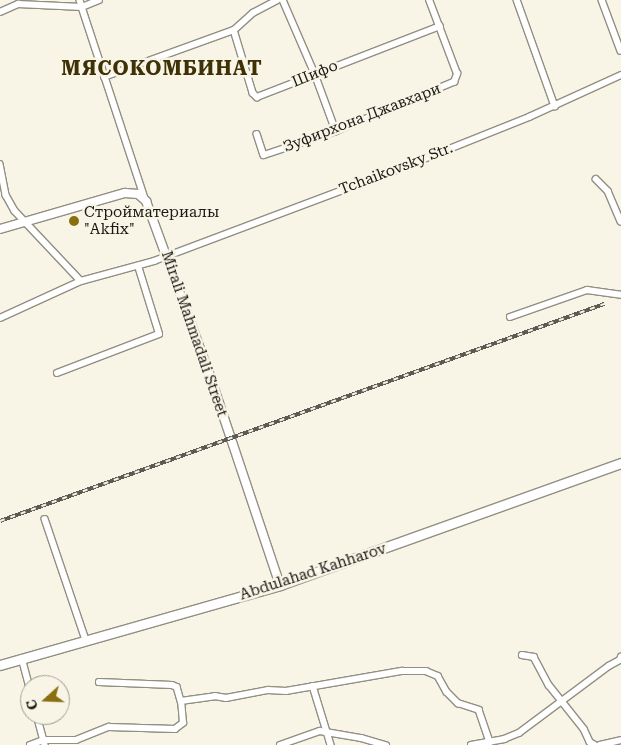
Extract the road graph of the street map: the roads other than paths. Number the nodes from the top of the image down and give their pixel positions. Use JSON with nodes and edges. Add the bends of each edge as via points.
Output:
{"nodes":[{"id":1,"x":80,"y":0,"type":"edge"},
{"id":2,"x":99,"y":0,"type":"edge"},
{"id":3,"x":277,"y":0,"type":"edge"},
{"id":4,"x":283,"y":0,"type":"edge"},
{"id":5,"x":429,"y":0,"type":"edge"},
{"id":6,"x":517,"y":0,"type":"edge"},
{"id":7,"x":602,"y":0,"type":"edge"},
{"id":8,"x":82,"y":7,"type":"junction"},
{"id":9,"x":0,"y":12,"type":"edge"},
{"id":10,"x":440,"y":26,"type":"junction"},
{"id":11,"x":234,"y":30,"type":"junction"},
{"id":12,"x":621,"y":51,"type":"edge"},
{"id":13,"x":315,"y":74,"type":"junction"},
{"id":14,"x":621,"y":75,"type":"edge"},
{"id":15,"x":104,"y":77,"type":"junction"},
{"id":16,"x":555,"y":106,"type":"junction"},
{"id":17,"x":336,"y":131,"type":"junction"},
{"id":18,"x":257,"y":134,"type":"dead end"},
{"id":19,"x":0,"y":164,"type":"edge"},
{"id":20,"x":596,"y":179,"type":"dead end"},
{"id":21,"x":146,"y":201,"type":"junction"},
{"id":22,"x":621,"y":221,"type":"edge"},
{"id":23,"x":24,"y":222,"type":"junction"},
{"id":24,"x":0,"y":229,"type":"edge"},
{"id":25,"x":167,"y":255,"type":"junction"},
{"id":26,"x":138,"y":266,"type":"junction"},
{"id":27,"x":81,"y":281,"type":"junction"},
{"id":28,"x":621,"y":295,"type":"edge"},
{"id":29,"x":510,"y":317,"type":"dead end"},
{"id":30,"x":0,"y":318,"type":"edge"},
{"id":31,"x":57,"y":373,"type":"dead end"},
{"id":32,"x":621,"y":463,"type":"edge"},
{"id":33,"x":45,"y":519,"type":"dead end"},
{"id":34,"x":280,"y":585,"type":"junction"},
{"id":35,"x":86,"y":640,"type":"junction"},
{"id":36,"x":522,"y":656,"type":"dead end"},
{"id":37,"x":22,"y":658,"type":"junction"},
{"id":38,"x":621,"y":659,"type":"edge"},
{"id":39,"x":0,"y":665,"type":"edge"},
{"id":40,"x":27,"y":675,"type":"edge"},
{"id":41,"x":99,"y":682,"type":"dead end"},
{"id":42,"x":313,"y":686,"type":"junction"},
{"id":43,"x":181,"y":701,"type":"junction"},
{"id":44,"x":563,"y":701,"type":"junction"},
{"id":45,"x":40,"y":725,"type":"edge"},
{"id":46,"x":328,"y":734,"type":"junction"},
{"id":47,"x":621,"y":740,"type":"edge"},
{"id":48,"x":490,"y":742,"type":"junction"},
{"id":49,"x":44,"y":743,"type":"edge"},
{"id":50,"x":30,"y":745,"type":"edge"},
{"id":51,"x":280,"y":745,"type":"edge"},
{"id":52,"x":331,"y":745,"type":"edge"},
{"id":53,"x":386,"y":745,"type":"edge"},
{"id":54,"x":472,"y":745,"type":"edge"},
{"id":55,"x":595,"y":745,"type":"edge"},
{"id":56,"x":600,"y":745,"type":"edge"}],
"edges":[{"from":1,"to":8,"type":"street"},
{"from":2,"to":8,"type":"street"},
{"from":3,"to":11,"type":"street"},
{"from":4,"to":13,"type":"street"},
{"from":5,"to":10,"type":"street","name":"Зуфирхона Джавхари"},
{"from":6,"to":16,"type":"street"},
{"from":7,"to":12,"type":"street"},
{"from":8,"to":9,"type":"street","via":[[18,4]]},
{"from":8,"to":15,"type":"street"},
{"from":10,"to":13,"type":"street","name":"Шифо"},
{"from":10,"to":17,"type":"street","name":"Зуфирхона Джавхари","via":[[457,74],[454,82]]},
{"from":11,"to":13,"type":"street","name":"Шифо","via":[[255,96]]},
{"from":11,"to":15,"type":"street"},
{"from":13,"to":17,"type":"street"},
{"from":14,"to":16,"type":"street","name":"Tchaikovsky Str."},
{"from":15,"to":21,"type":"street"},
{"from":16,"to":25,"type":"street","name":"Tchaikovsky Str.","via":[[404,167]]},
{"from":17,"to":18,"type":"street","name":"Зуфирхона Джавхари","via":[[264,155]]},
{"from":19,"to":23,"type":"street","via":[[6,195]]},
{"from":20,"to":22,"type":"street","via":[[608,192]]},
{"from":21,"to":23,"type":"street","via":[[138,194],[125,193]]},
{"from":21,"to":25,"type":"street","name":"Mirali Mahmadali Street"},
{"from":23,"to":24,"type":"street"},
{"from":23,"to":27,"type":"street"},
{"from":25,"to":26,"type":"street","name":"Tchaikovsky Str."},
{"from":25,"to":34,"type":"street","name":"Mirali Mahmadali Street"},
{"from":26,"to":27,"type":"street","name":"Tchaikovsky Str."},
{"from":26,"to":31,"type":"street","via":[[159,334]]},
{"from":27,"to":30,"type":"street","name":"Tchaikovsky Str."},
{"from":28,"to":29,"type":"street","via":[[587,290]]},
{"from":32,"to":34,"type":"main road","name":"Abdulahad Kahharov"},
{"from":33,"to":35,"type":"street"},
{"from":34,"to":35,"type":"main road","name":"Abdulahad Kahharov"},
{"from":35,"to":37,"type":"main road","name":"Abdulahad Kahharov"},
{"from":36,"to":44,"type":"street","via":[[534,657]]},
{"from":37,"to":39,"type":"main road","name":"Abdulahad Kahharov"},
{"from":37,"to":40,"type":"street"},
{"from":38,"to":44,"type":"street"},
{"from":41,"to":43,"type":"street","via":[[172,685],[177,687]]},
{"from":42,"to":43,"type":"street"},
{"from":42,"to":46,"type":"street"},
{"from":42,"to":48,"type":"street","via":[[402,671],[433,672],[458,703],[479,710]]},
{"from":43,"to":49,"type":"street","via":[[183,723],[175,729],[109,727],[76,740]]},
{"from":44,"to":48,"type":"street","via":[[512,737]]},
{"from":44,"to":55,"type":"street"},
{"from":45,"to":49,"type":"street"},
{"from":46,"to":51,"type":"street","via":[[317,731]]},
{"from":46,"to":52,"type":"street"},
{"from":46,"to":53,"type":"street"},
{"from":47,"to":56,"type":"street"},
{"from":48,"to":54,"type":"street"},
{"from":49,"to":50,"type":"street"}]}
